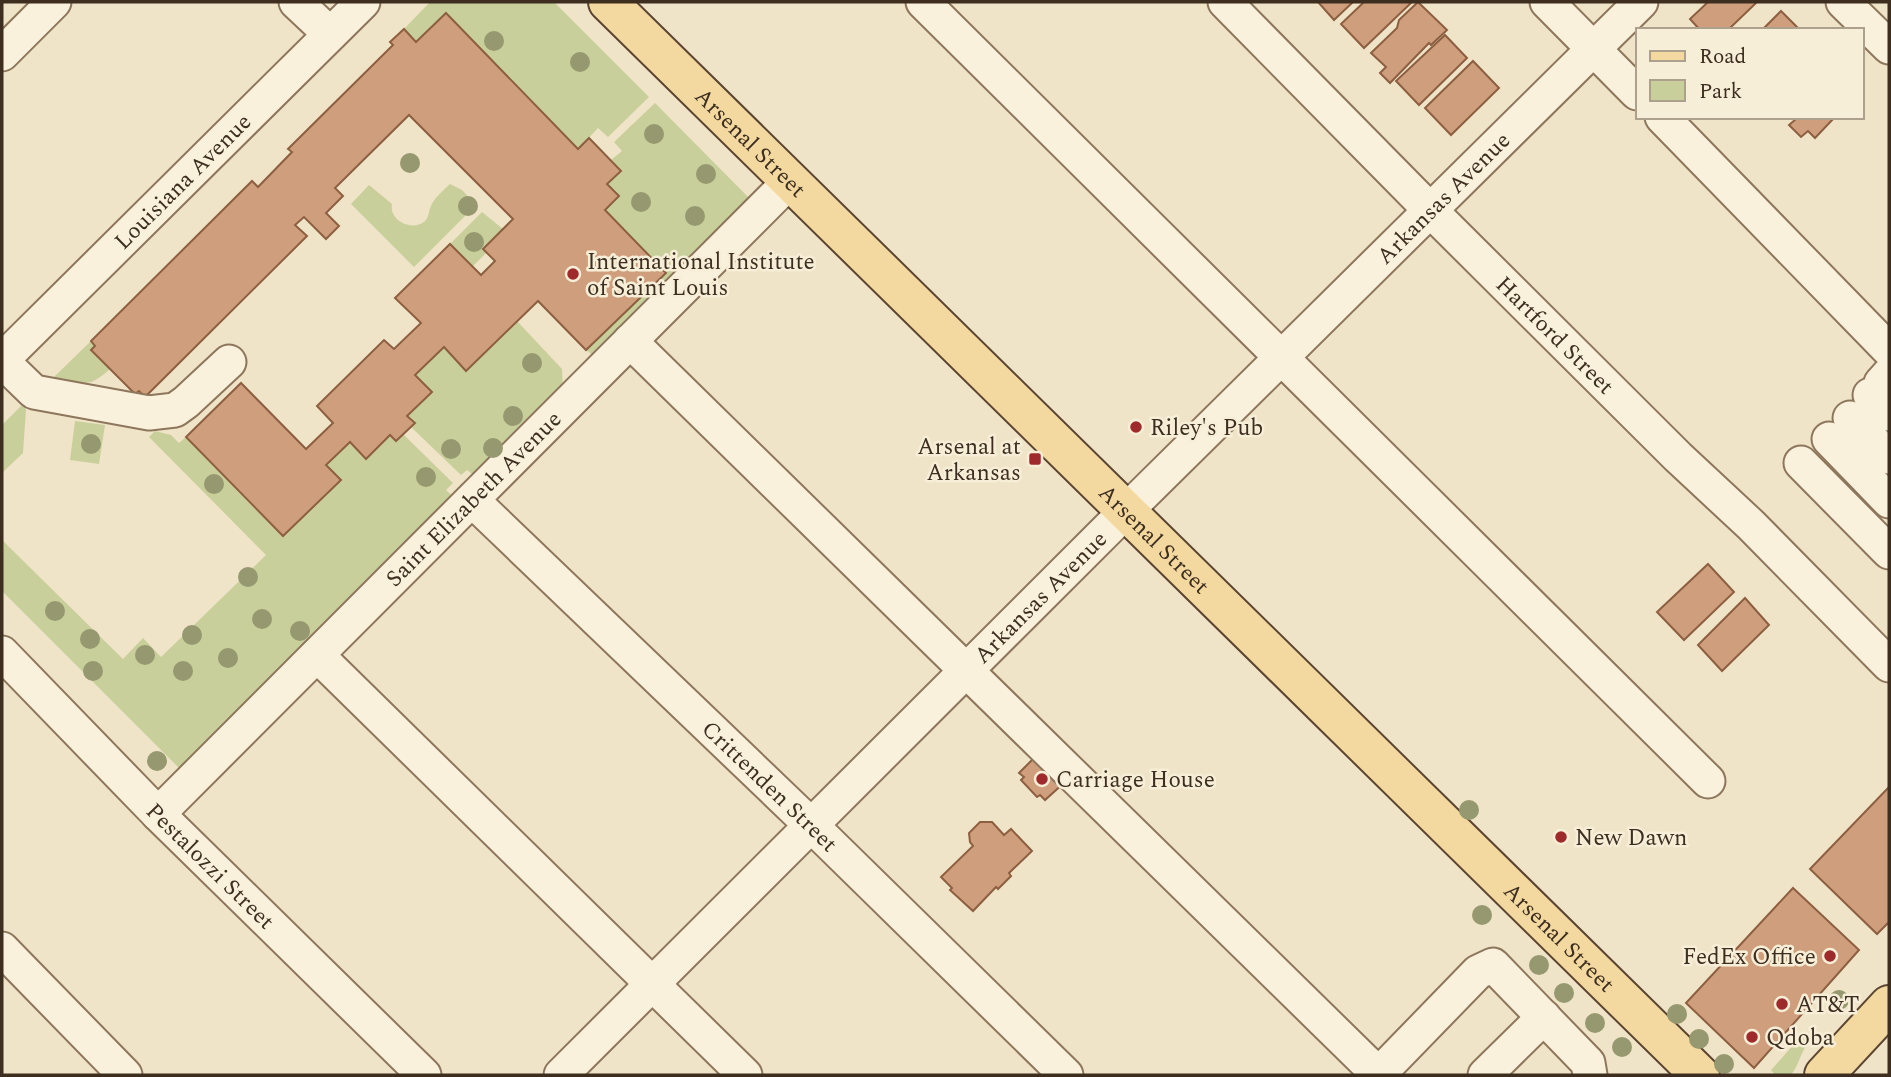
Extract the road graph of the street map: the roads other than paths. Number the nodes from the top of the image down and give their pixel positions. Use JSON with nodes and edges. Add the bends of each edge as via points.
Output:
{"nodes":[{"id":1,"x":54,"y":2,"type":"edge"},
{"id":2,"x":296,"y":2,"type":"edge"},
{"id":3,"x":363,"y":2,"type":"edge"},
{"id":4,"x":608,"y":2,"type":"edge"},
{"id":5,"x":923,"y":2,"type":"edge"},
{"id":6,"x":1225,"y":2,"type":"edge"},
{"id":7,"x":1547,"y":2,"type":"edge"},
{"id":8,"x":1641,"y":2,"type":"edge"},
{"id":9,"x":1843,"y":2,"type":"edge"},
{"id":10,"x":330,"y":34,"type":"junction"},
{"id":11,"x":1889,"y":47,"type":"edge"},
{"id":12,"x":1594,"y":49,"type":"junction"},
{"id":13,"x":2,"y":54,"type":"edge"},
{"id":14,"x":1636,"y":92,"type":"edge"},
{"id":15,"x":1664,"y":119,"type":"edge"},
{"id":16,"x":790,"y":181,"type":"junction"},
{"id":17,"x":1430,"y":210,"type":"junction"},
{"id":18,"x":630,"y":341,"type":"junction"},
{"id":19,"x":1889,"y":350,"type":"edge"},
{"id":20,"x":1283,"y":358,"type":"junction"},
{"id":21,"x":2,"y":361,"type":"edge"},
{"id":22,"x":229,"y":362,"type":"dead end"},
{"id":23,"x":1854,"y":416,"type":"edge"},
{"id":24,"x":1889,"y":435,"type":"edge"},
{"id":25,"x":1889,"y":457,"type":"edge"},
{"id":26,"x":472,"y":500,"type":"junction"},
{"id":27,"x":1889,"y":500,"type":"edge"},
{"id":28,"x":1126,"y":511,"type":"junction"},
{"id":29,"x":1889,"y":526,"type":"edge"},
{"id":30,"x":1889,"y":552,"type":"edge"},
{"id":31,"x":2,"y":653,"type":"edge"},
{"id":32,"x":317,"y":654,"type":"junction"},
{"id":33,"x":1889,"y":665,"type":"edge"},
{"id":34,"x":968,"y":671,"type":"junction"},
{"id":35,"x":1708,"y":781,"type":"dead end"},
{"id":36,"x":158,"y":814,"type":"junction"},
{"id":37,"x":812,"y":826,"type":"junction"},
{"id":38,"x":2,"y":950,"type":"edge"},
{"id":39,"x":653,"y":984,"type":"junction"},
{"id":40,"x":1889,"y":1005,"type":"edge"},
{"id":41,"x":1544,"y":1017,"type":"junction"},
{"id":42,"x":125,"y":1075,"type":"edge"},
{"id":43,"x":424,"y":1075,"type":"edge"},
{"id":44,"x":561,"y":1075,"type":"edge"},
{"id":45,"x":746,"y":1075,"type":"edge"},
{"id":46,"x":1066,"y":1075,"type":"edge"},
{"id":47,"x":1378,"y":1075,"type":"edge"},
{"id":48,"x":1485,"y":1075,"type":"edge"},
{"id":49,"x":1591,"y":1075,"type":"edge"},
{"id":50,"x":1700,"y":1075,"type":"edge"},
{"id":51,"x":1824,"y":1075,"type":"edge"}],
"edges":[{"from":1,"to":13,"type":"street"},
{"from":2,"to":10,"type":"street"},
{"from":3,"to":10,"type":"street","name":"Louisiana Avenue"},
{"from":4,"to":16,"type":"main road","name":"Arsenal Street"},
{"from":5,"to":20,"type":"street"},
{"from":6,"to":17,"type":"street","name":"Hartford Street"},
{"from":7,"to":12,"type":"street"},
{"from":8,"to":12,"type":"street","name":"Arkansas Avenue"},
{"from":9,"to":11,"type":"street"},
{"from":10,"to":21,"type":"street","name":"Louisiana Avenue"},
{"from":12,"to":14,"type":"street"},
{"from":12,"to":17,"type":"street","name":"Arkansas Avenue"},
{"from":15,"to":19,"type":"street"},
{"from":16,"to":18,"type":"street","name":"Saint Elizabeth Avenue"},
{"from":16,"to":28,"type":"main road","name":"Arsenal Street"},
{"from":17,"to":20,"type":"street","name":"Arkansas Avenue"},
{"from":17,"to":33,"type":"street","name":"Hartford Street"},
{"from":18,"to":26,"type":"street","name":"Saint Elizabeth Avenue"},
{"from":18,"to":34,"type":"street"},
{"from":20,"to":28,"type":"street","name":"Arkansas Avenue"},
{"from":20,"to":35,"type":"street"},
{"from":21,"to":22,"type":"street","via":[[34,392],[149,413],[175,410]]},
{"from":23,"to":24,"type":"street"},
{"from":23,"to":25,"type":"street"},
{"from":23,"to":27,"type":"street"},
{"from":23,"to":29,"type":"street"},
{"from":23,"to":30,"type":"street"},
{"from":26,"to":32,"type":"street","name":"Saint Elizabeth Avenue"},
{"from":26,"to":37,"type":"street","name":"Crittenden Street"},
{"from":28,"to":34,"type":"street","name":"Arkansas Avenue"},
{"from":28,"to":50,"type":"main road","name":"Arsenal Street"},
{"from":31,"to":36,"type":"street","name":"Pestalozzi Street"},
{"from":32,"to":36,"type":"street","name":"Saint Elizabeth Avenue"},
{"from":32,"to":39,"type":"street"},
{"from":34,"to":37,"type":"street","name":"Arkansas Avenue"},
{"from":34,"to":47,"type":"street"},
{"from":36,"to":43,"type":"street","name":"Pestalozzi Street"},
{"from":37,"to":39,"type":"street","name":"Arkansas Avenue"},
{"from":37,"to":46,"type":"street","name":"Crittenden Street"},
{"from":38,"to":42,"type":"street"},
{"from":39,"to":44,"type":"street","name":"Arkansas Avenue"},
{"from":39,"to":45,"type":"street"},
{"from":40,"to":51,"type":"main road"},
{"from":41,"to":47,"type":"street","via":[[1493,965],[1478,972]]},
{"from":41,"to":48,"type":"street"},
{"from":41,"to":49,"type":"street","via":[[1588,1063]]}]}
